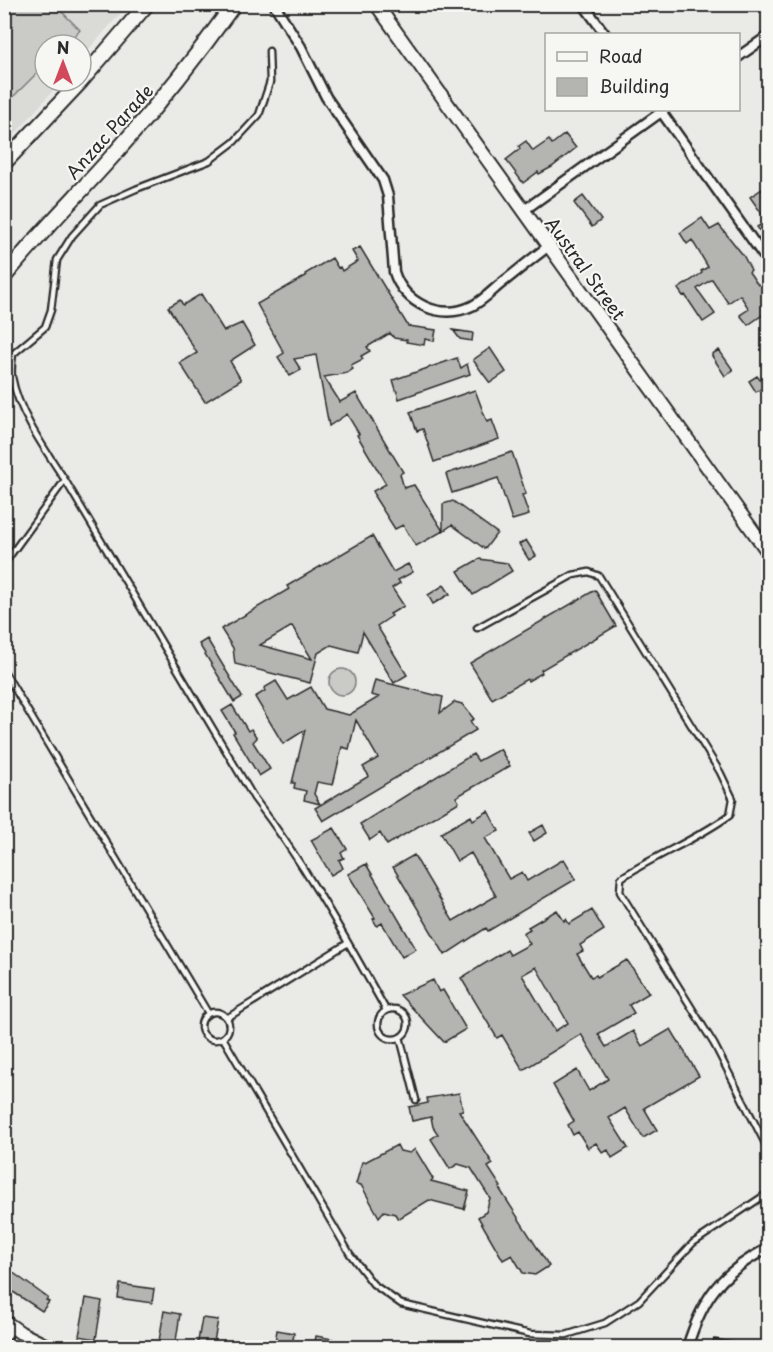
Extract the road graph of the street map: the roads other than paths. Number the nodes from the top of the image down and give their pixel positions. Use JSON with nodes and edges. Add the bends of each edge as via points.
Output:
{"nodes":[{"id":1,"x":147,"y":4,"type":"edge"},
{"id":2,"x":234,"y":4,"type":"edge"},
{"id":3,"x":274,"y":4,"type":"edge"},
{"id":4,"x":376,"y":4,"type":"edge"},
{"id":5,"x":583,"y":4,"type":"edge"},
{"id":6,"x":604,"y":33,"type":"edge"},
{"id":7,"x":768,"y":36,"type":"edge"},
{"id":8,"x":269,"y":51,"type":"dead end"},
{"id":9,"x":740,"y":56,"type":"edge"},
{"id":10,"x":93,"y":67,"type":"edge"},
{"id":11,"x":70,"y":93,"type":"edge"},
{"id":12,"x":661,"y":111,"type":"edge"},
{"id":13,"x":663,"y":111,"type":"edge"},
{"id":14,"x":4,"y":163,"type":"edge"},
{"id":15,"x":523,"y":211,"type":"junction"},
{"id":16,"x":549,"y":246,"type":"junction"},
{"id":17,"x":768,"y":262,"type":"edge"},
{"id":18,"x":4,"y":277,"type":"edge"},
{"id":19,"x":65,"y":480,"type":"junction"},
{"id":20,"x":768,"y":552,"type":"edge"},
{"id":21,"x":4,"y":564,"type":"edge"},
{"id":22,"x":477,"y":627,"type":"dead end"},
{"id":23,"x":4,"y":671,"type":"edge"},
{"id":24,"x":348,"y":943,"type":"junction"},
{"id":25,"x":386,"y":1010,"type":"junction"},
{"id":26,"x":208,"y":1013,"type":"junction"},
{"id":27,"x":227,"y":1018,"type":"junction"},
{"id":28,"x":400,"y":1037,"type":"junction"},
{"id":29,"x":223,"y":1038,"type":"junction"},
{"id":30,"x":416,"y":1100,"type":"dead end"},
{"id":31,"x":768,"y":1149,"type":"edge"},
{"id":32,"x":768,"y":1193,"type":"edge"},
{"id":33,"x":768,"y":1248,"type":"edge"},
{"id":34,"x":9,"y":1324,"type":"edge"},
{"id":35,"x":4,"y":1342,"type":"edge"},
{"id":36,"x":51,"y":1347,"type":"edge"},
{"id":37,"x":687,"y":1347,"type":"edge"}],
"edges":[{"from":1,"to":10,"type":"main road"},
{"from":2,"to":18,"type":"main road","name":"Anzac Parade","via":[[158,105]]},
{"from":3,"to":16,"type":"street","via":[[326,97],[383,180],[388,196],[394,272],[408,296],[436,310],[466,308]]},
{"from":4,"to":15,"type":"street","name":"Austral Street"},
{"from":5,"to":6,"type":"street"},
{"from":7,"to":9,"type":"street"},
{"from":8,"to":19,"type":"lane","via":[[270,82],[259,115],[234,142],[209,161],[100,205],[57,260],[45,327],[13,354],[12,376],[24,410]]},
{"from":11,"to":14,"type":"main road"},
{"from":12,"to":15,"type":"street"},
{"from":13,"to":17,"type":"street"},
{"from":15,"to":16,"type":"street","name":"Austral Street"},
{"from":16,"to":20,"type":"street","name":"Austral Street"},
{"from":19,"to":21,"type":"lane"},
{"from":19,"to":24,"type":"lane","via":[[254,798],[282,834]]},
{"from":22,"to":31,"type":"lane","via":[[573,575],[589,572],[599,576],[720,772],[733,799],[730,815],[621,878],[620,892],[714,1044]]},
{"from":23,"to":26,"type":"lane"},
{"from":24,"to":25,"type":"lane"},
{"from":24,"to":27,"type":"lane"},
{"from":25,"to":28,"type":"lane","via":[[401,1011],[407,1019],[407,1029]]},
{"from":25,"to":28,"type":"lane","via":[[379,1017],[379,1030],[391,1039]]},
{"from":26,"to":27,"type":"lane","via":[[215,1011]]},
{"from":26,"to":29,"type":"lane","via":[[201,1022],[203,1033],[212,1040]]},
{"from":27,"to":29,"type":"lane","via":[[230,1026]]},
{"from":28,"to":30,"type":"lane"},
{"from":29,"to":32,"type":"lane","via":[[350,1254],[373,1284],[401,1304],[530,1334],[566,1335],[586,1329],[605,1323],[639,1300],[693,1243]]},
{"from":33,"to":37,"type":"street","via":[[742,1262],[711,1293]]},
{"from":34,"to":35,"type":"lane"},
{"from":34,"to":36,"type":"street"}]}
